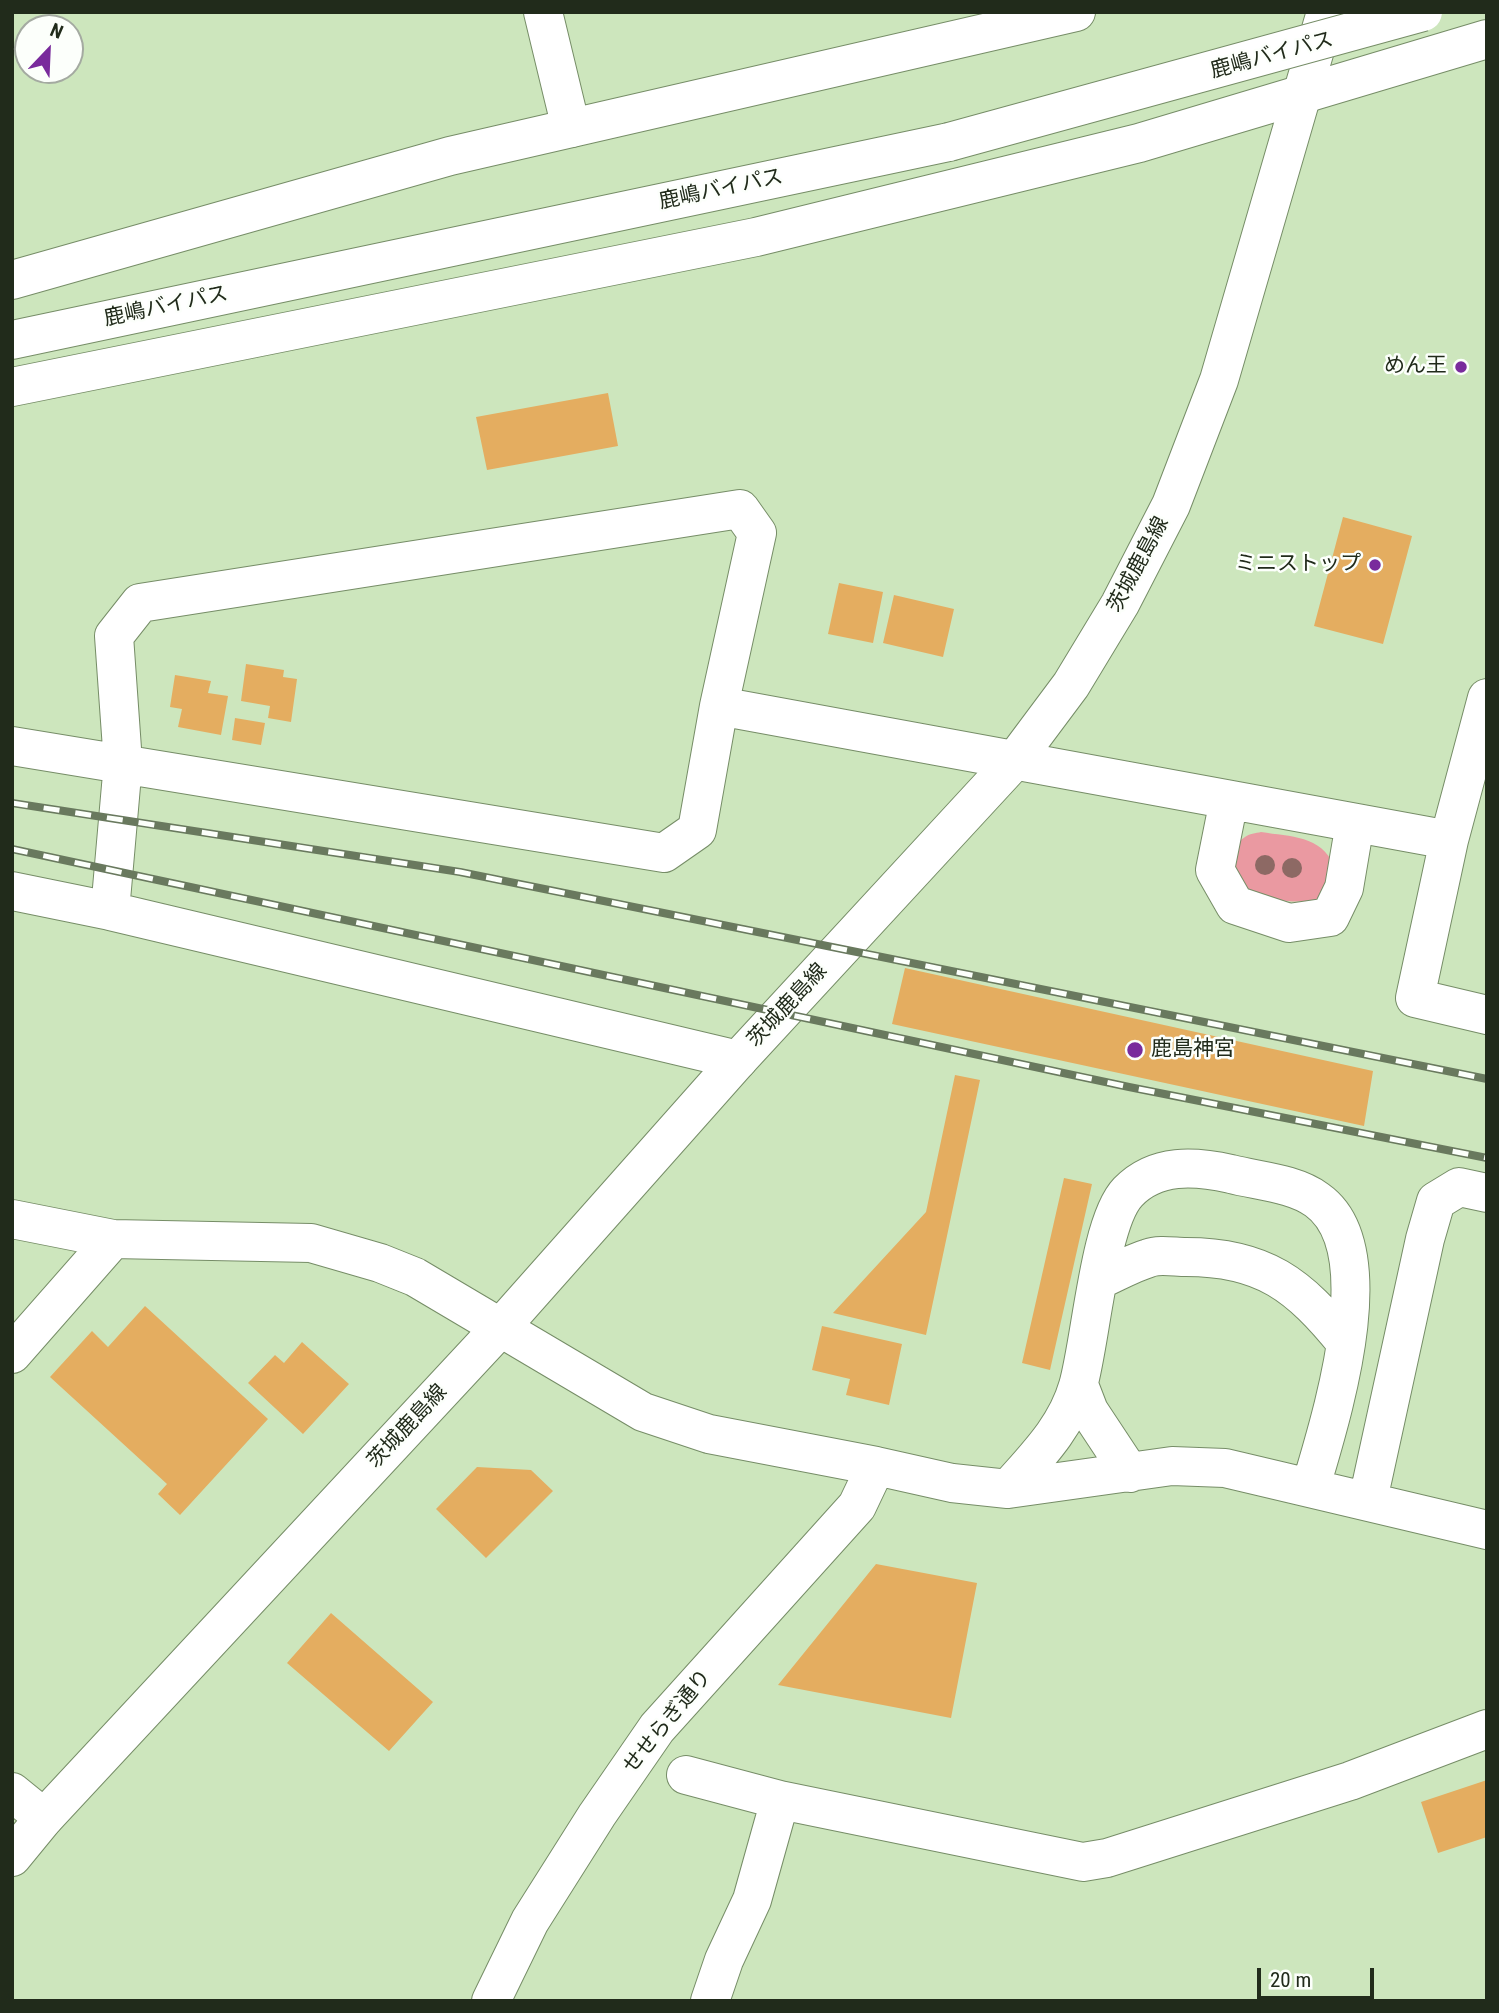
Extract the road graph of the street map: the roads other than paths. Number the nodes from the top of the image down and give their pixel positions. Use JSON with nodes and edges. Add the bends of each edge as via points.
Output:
{"nodes":[{"id":1,"x":543,"y":12,"type":"edge"},
{"id":2,"x":1076,"y":12,"type":"edge"},
{"id":3,"x":1326,"y":12,"type":"edge"},
{"id":4,"x":1423,"y":12,"type":"edge"},
{"id":5,"x":1487,"y":39,"type":"edge"},
{"id":6,"x":1303,"y":95,"type":"junction"},
{"id":7,"x":570,"y":128,"type":"junction"},
{"id":8,"x":12,"y":280,"type":"edge"},
{"id":9,"x":12,"y":340,"type":"edge"},
{"id":10,"x":12,"y":387,"type":"edge"},
{"id":11,"x":1487,"y":698,"type":"edge"},
{"id":12,"x":719,"y":706,"type":"junction"},
{"id":13,"x":12,"y":746,"type":"edge"},
{"id":14,"x":1015,"y":760,"type":"junction"},
{"id":15,"x":123,"y":763,"type":"junction"},
{"id":16,"x":1229,"y":800,"type":"junction"},
{"id":17,"x":1355,"y":823,"type":"junction"},
{"id":18,"x":1449,"y":840,"type":"junction"},
{"id":19,"x":12,"y":891,"type":"edge"},
{"id":20,"x":110,"y":911,"type":"junction"},
{"id":21,"x":1487,"y":1015,"type":"edge"},
{"id":22,"x":738,"y":1060,"type":"junction"},
{"id":23,"x":1487,"y":1193,"type":"edge"},
{"id":24,"x":12,"y":1219,"type":"edge"},
{"id":25,"x":113,"y":1239,"type":"junction"},
{"id":26,"x":1099,"y":1280,"type":"junction"},
{"id":27,"x":501,"y":1327,"type":"junction"},
{"id":28,"x":1346,"y":1343,"type":"junction"},
{"id":29,"x":12,"y":1354,"type":"edge"},
{"id":30,"x":1079,"y":1385,"type":"junction"},
{"id":31,"x":876,"y":1466,"type":"junction"},
{"id":32,"x":1130,"y":1473,"type":"junction"},
{"id":33,"x":1311,"y":1486,"type":"junction"},
{"id":34,"x":1008,"y":1489,"type":"junction"},
{"id":35,"x":1368,"y":1500,"type":"junction"},
{"id":36,"x":1487,"y":1530,"type":"edge"},
{"id":37,"x":1487,"y":1729,"type":"edge"},
{"id":38,"x":686,"y":1775,"type":"dead end"},
{"id":39,"x":12,"y":1792,"type":"edge"},
{"id":40,"x":780,"y":1800,"type":"junction"},
{"id":41,"x":44,"y":1818,"type":"junction"},
{"id":42,"x":12,"y":1857,"type":"edge"},
{"id":43,"x":491,"y":2001,"type":"edge"},
{"id":44,"x":710,"y":2001,"type":"edge"}],
"edges":[{"from":1,"to":7,"type":"main road"},
{"from":2,"to":7,"type":"main road"},
{"from":3,"to":6,"type":"main road","name":"茨城鹿島線"},
{"from":4,"to":9,"type":"main road","name":"鹿嶋バイパス","bridge":true,"via":[[948,142]]},
{"from":5,"to":6,"type":"main road"},
{"from":6,"to":10,"type":"main road","via":[[1139,144],[756,237]]},
{"from":6,"to":14,"type":"main road","name":"茨城鹿島線","via":[[1219,380],[1171,505],[1071,685]]},
{"from":7,"to":8,"type":"main road","via":[[450,156]]},
{"from":11,"to":18,"type":"main road"},
{"from":12,"to":14,"type":"main road"},
{"from":12,"to":15,"type":"main road","via":[[697,830],[664,853]]},
{"from":12,"to":15,"type":"main road","via":[[757,533],[740,509],[140,603],[114,636]]},
{"from":13,"to":15,"type":"main road"},
{"from":14,"to":16,"type":"main road"},
{"from":14,"to":22,"type":"main road","name":"茨城鹿島線"},
{"from":15,"to":20,"type":"main road"},
{"from":16,"to":17,"type":"main road"},
{"from":16,"to":17,"type":"main road","via":[[1215,870],[1235,905],[1289,923],[1330,917],[1344,888]]},
{"from":17,"to":18,"type":"main road"},
{"from":18,"to":21,"type":"main road","via":[[1415,998]]},
{"from":19,"to":20,"type":"main road"},
{"from":20,"to":22,"type":"main road"},
{"from":22,"to":27,"type":"main road","name":"茨城鹿島線"},
{"from":23,"to":35,"type":"main road","via":[[1459,1187],[1436,1201]]},
{"from":24,"to":25,"type":"main road"},
{"from":25,"to":27,"type":"main road","via":[[311,1243],[415,1278]]},
{"from":25,"to":29,"type":"main road"},
{"from":26,"to":28,"type":"main road","via":[[1151,1257],[1205,1257],[1252,1266],[1287,1281]]},
{"from":26,"to":28,"type":"main road","via":[[1126,1193],[1155,1173],[1183,1167],[1217,1171],[1303,1192],[1318,1200],[1337,1221],[1346,1249],[1351,1309]]},
{"from":26,"to":30,"type":"main road"},
{"from":27,"to":31,"type":"main road","via":[[643,1412],[709,1434]]},
{"from":27,"to":41,"type":"main road","name":"茨城鹿島線"},
{"from":28,"to":33,"type":"main road","via":[[1340,1387]]},
{"from":30,"to":32,"type":"main road","via":[[1089,1411]]},
{"from":30,"to":34,"type":"main road","via":[[1057,1433]]},
{"from":31,"to":34,"type":"main road","via":[[952,1483]]},
{"from":31,"to":43,"type":"main road","name":"せせらぎ通り","via":[[857,1506],[657,1728],[530,1921]]},
{"from":32,"to":33,"type":"main road","via":[[1171,1466],[1225,1468]]},
{"from":32,"to":34,"type":"main road"},
{"from":33,"to":35,"type":"main road"},
{"from":35,"to":36,"type":"main road"},
{"from":37,"to":40,"type":"main road","via":[[1350,1781],[1083,1862]]},
{"from":38,"to":40,"type":"main road"},
{"from":39,"to":41,"type":"main road"},
{"from":40,"to":44,"type":"main road","via":[[752,1900]]},
{"from":41,"to":42,"type":"main road","name":"茨城鹿島線"}]}
